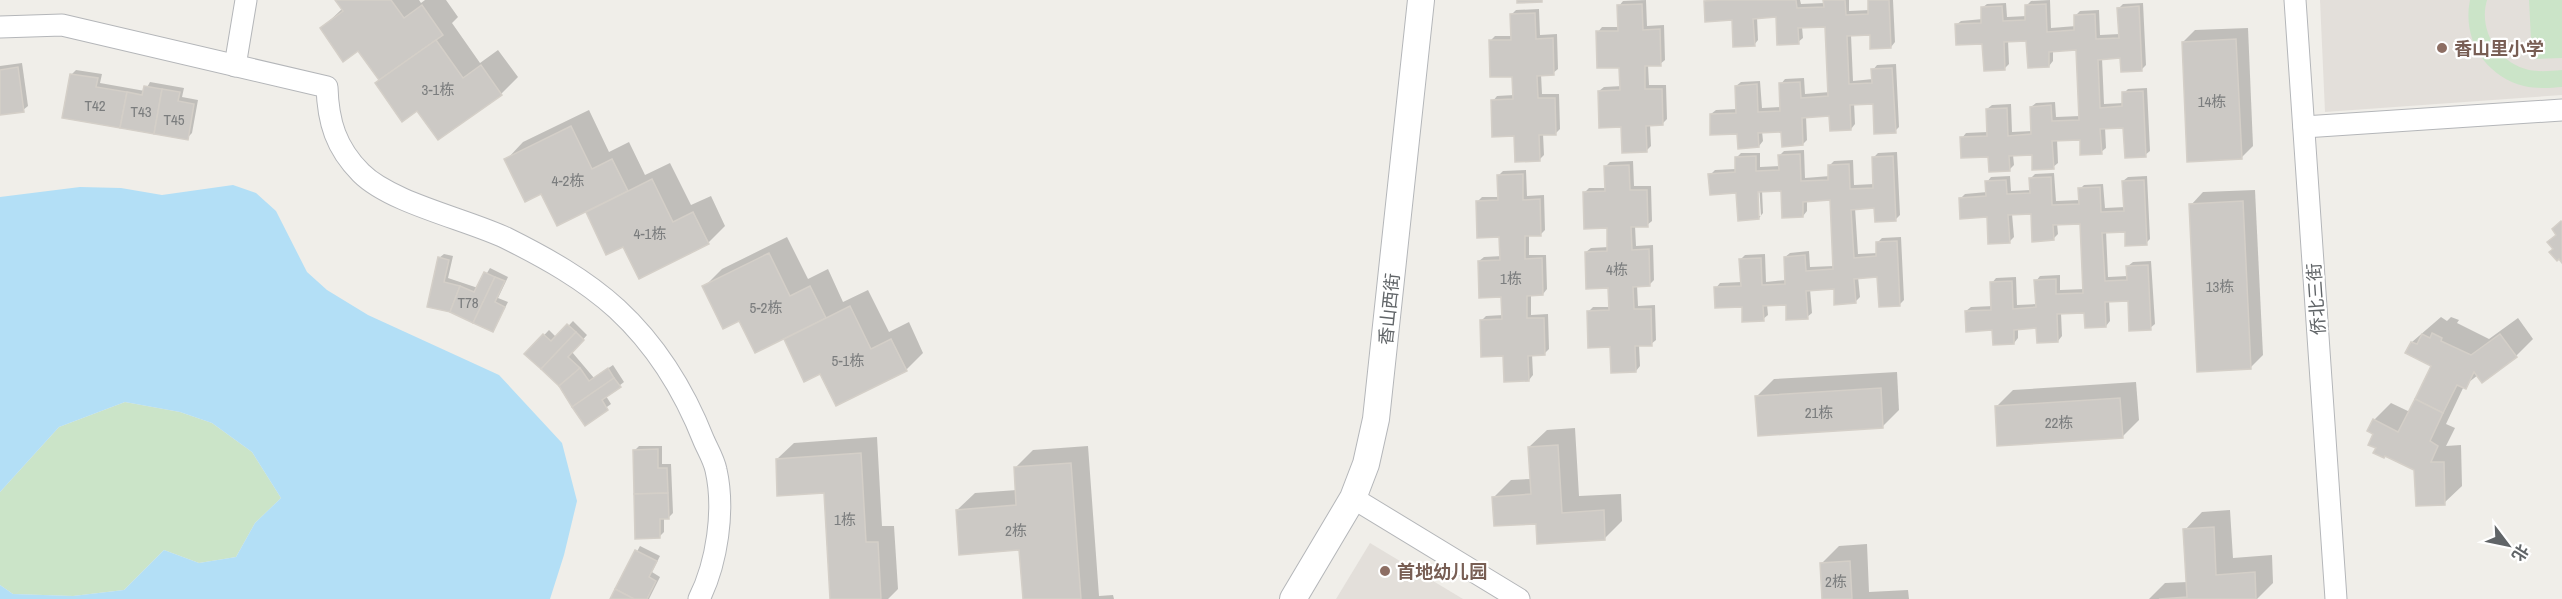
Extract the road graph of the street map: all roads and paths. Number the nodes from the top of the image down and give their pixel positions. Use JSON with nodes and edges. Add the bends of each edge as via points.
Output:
{"nodes":[{"id":1,"x":246,"y":0,"type":"edge"},
{"id":2,"x":1421,"y":0,"type":"edge"},
{"id":3,"x":2295,"y":0,"type":"edge"},
{"id":4,"x":0,"y":27,"type":"edge"},
{"id":5,"x":235,"y":66,"type":"junction"},
{"id":6,"x":2562,"y":110,"type":"edge"},
{"id":7,"x":2304,"y":127,"type":"junction"},
{"id":8,"x":1353,"y":498,"type":"junction"},
{"id":9,"x":699,"y":599,"type":"edge"},
{"id":10,"x":1293,"y":599,"type":"edge"},
{"id":11,"x":1519,"y":599,"type":"edge"},
{"id":12,"x":2336,"y":599,"type":"edge"}],
"edges":[{"from":1,"to":5,"type":"street"},
{"from":2,"to":8,"type":"street","name":"香山西街","via":[[1378,409],[1366,464]]},
{"from":3,"to":7,"type":"street","name":"侨北三街"},
{"from":4,"to":5,"type":"street","via":[[62,25]]},
{"from":5,"to":9,"type":"street","via":[[327,87],[328,117],[342,149],[362,175],[397,196],[504,237],[567,270],[617,309],[659,354],[690,404],[716,470],[716,539]]},
{"from":6,"to":7,"type":"street"},
{"from":7,"to":12,"type":"street","name":"侨北三街"},
{"from":8,"to":10,"type":"street","name":"香山西街"},
{"from":8,"to":11,"type":"street"}]}
